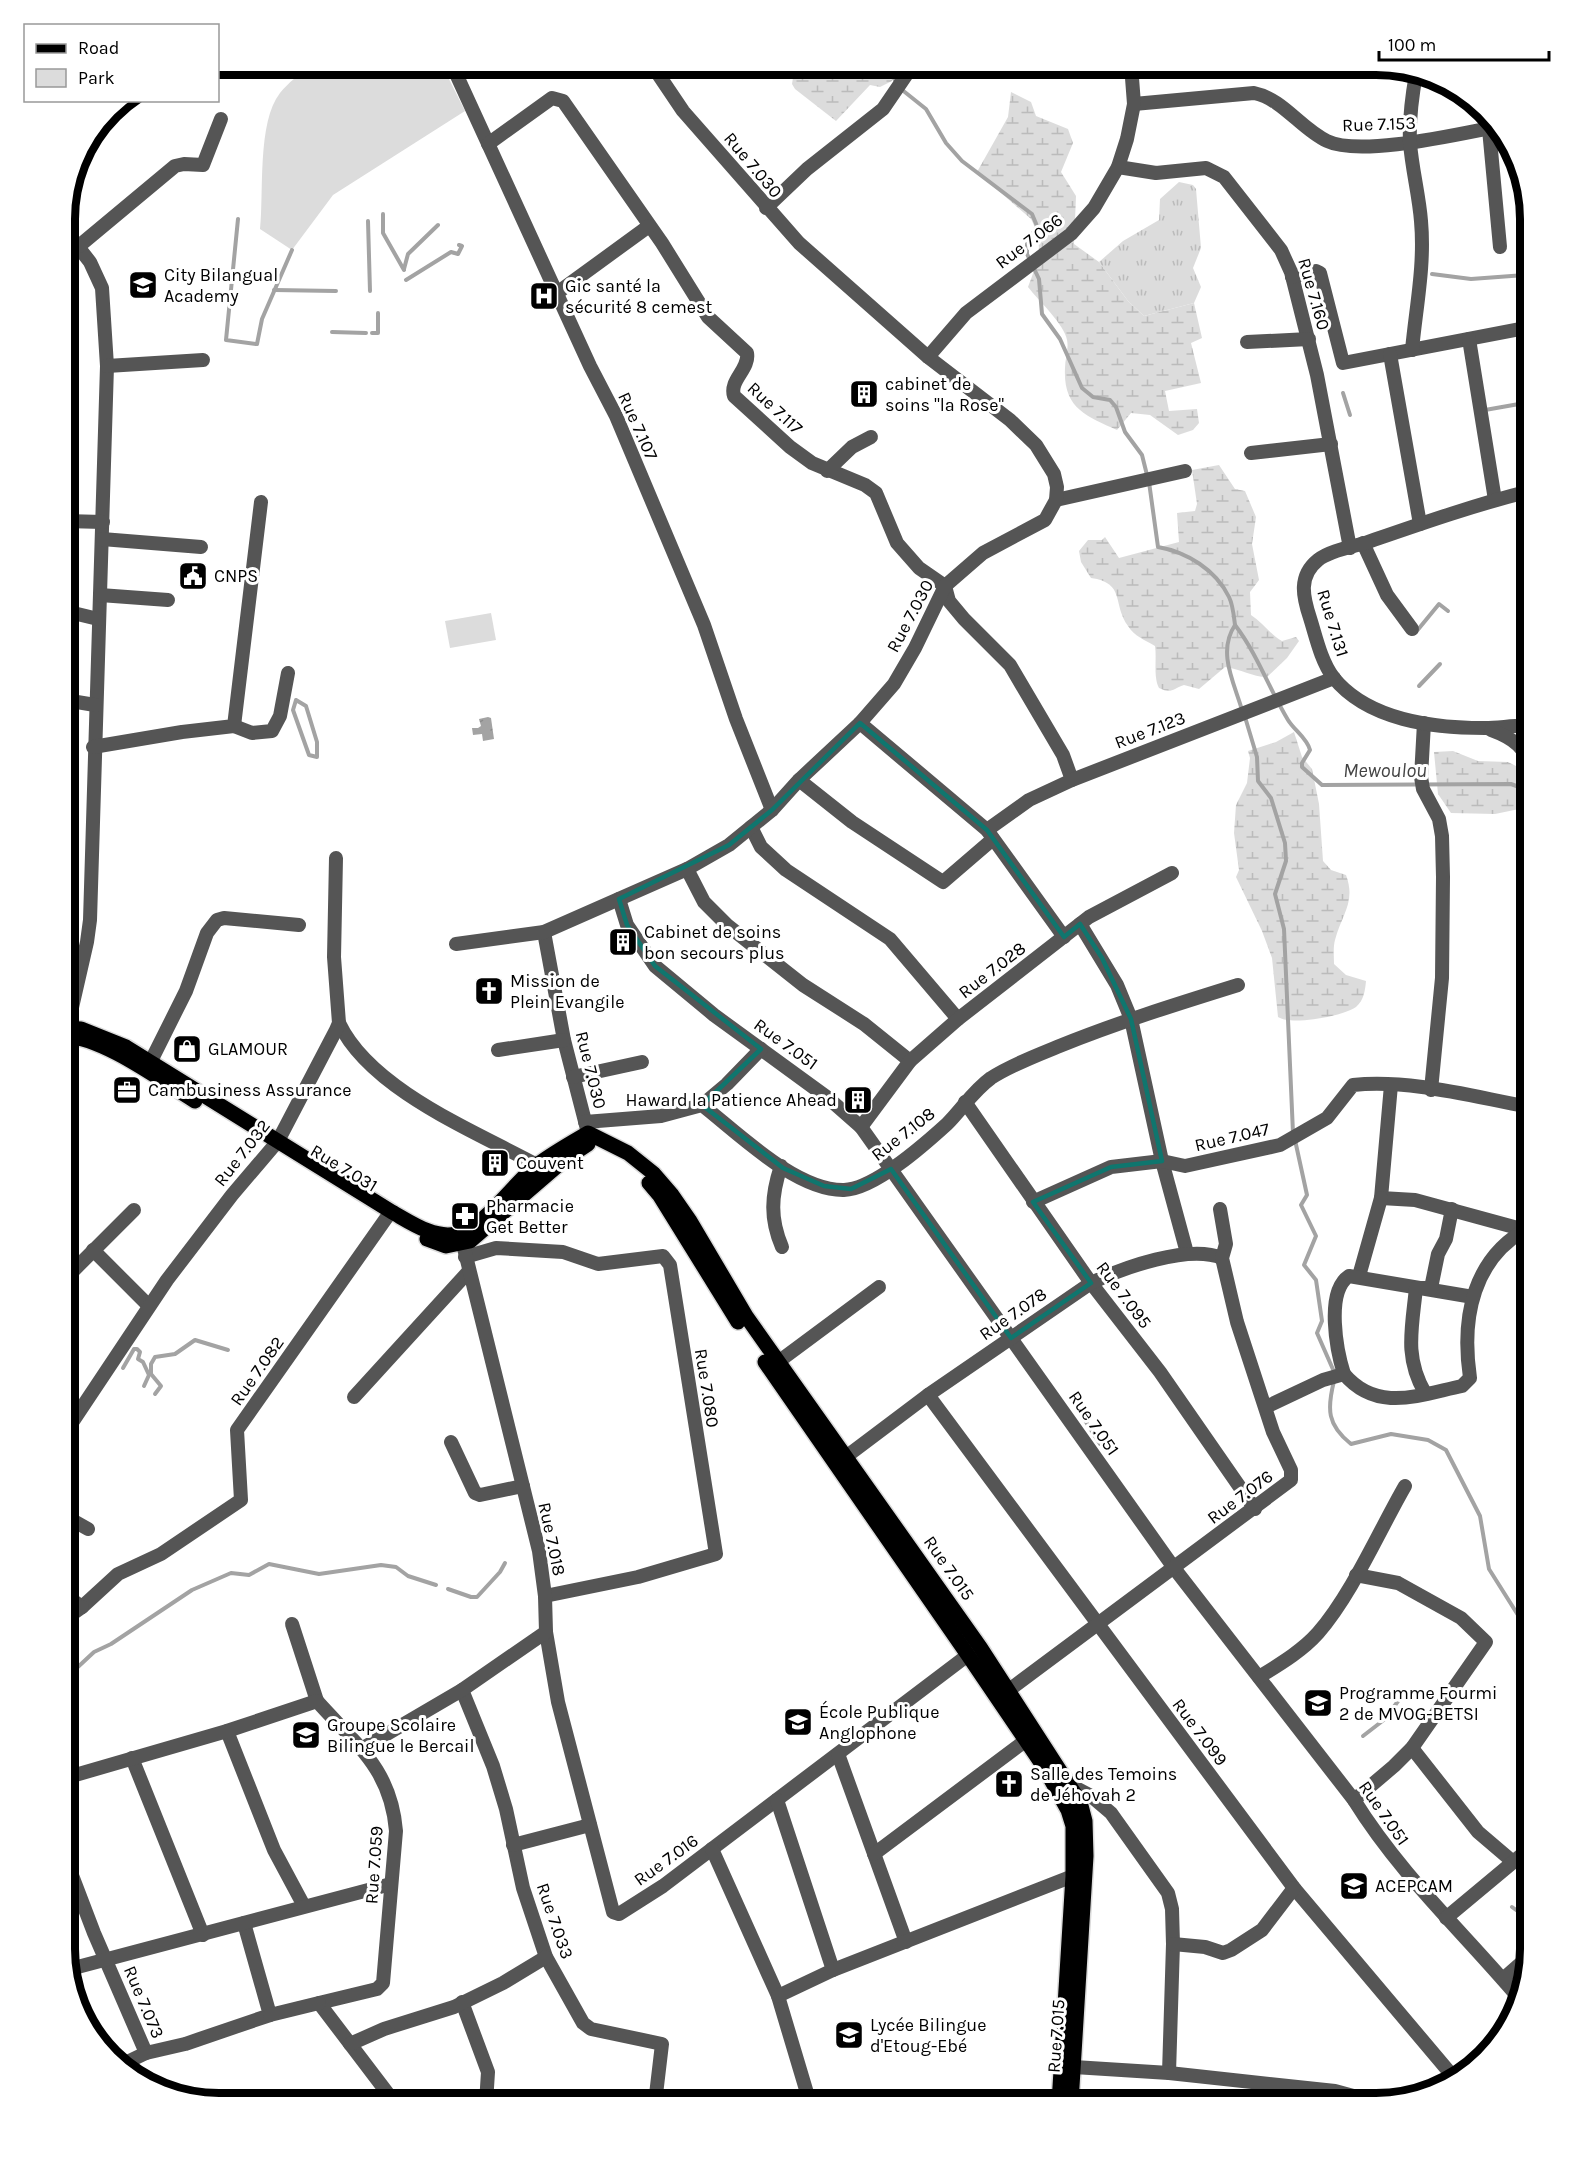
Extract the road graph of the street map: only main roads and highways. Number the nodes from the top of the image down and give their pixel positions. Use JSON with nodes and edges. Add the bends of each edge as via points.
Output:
{"nodes":[{"id":1,"x":75,"y":1034,"type":"edge"},
{"id":2,"x":75,"y":1036,"type":"edge"},
{"id":3,"x":588,"y":1132,"type":"junction"},
{"id":4,"x":275,"y":1144,"type":"junction"},
{"id":5,"x":1068,"y":2065,"type":"junction"},
{"id":6,"x":1061,"y":2093,"type":"edge"},
{"id":7,"x":1070,"y":2093,"type":"edge"}],
"edges":[{"from":1,"to":4,"type":"main road","name":"Rue 7.031","via":[[99,1035],[151,1061]]},
{"from":2,"to":4,"type":"main road","name":"Rue 7.031","via":[[118,1055]]},
{"from":3,"to":4,"type":"main road","name":"Rue 7.031","via":[[537,1166],[476,1224],[458,1234],[445,1235],[408,1221]]},
{"from":3,"to":4,"type":"main road","name":"Rue 7.031","via":[[564,1160],[464,1250],[417,1236]]},
{"from":3,"to":5,"type":"main road","name":"Rue 7.015","via":[[634,1168],[660,1196],[737,1321],[1062,1795],[1072,1826]]},
{"from":3,"to":5,"type":"main road","name":"Rue 7.015","via":[[628,1154],[664,1184],[746,1316],[847,1456],[1072,1786],[1085,1821],[1086,1856]]},
{"from":5,"to":6,"type":"main road","name":"Rue 7.015"},
{"from":5,"to":7,"type":"main road","name":"Rue 7.015"}]}
